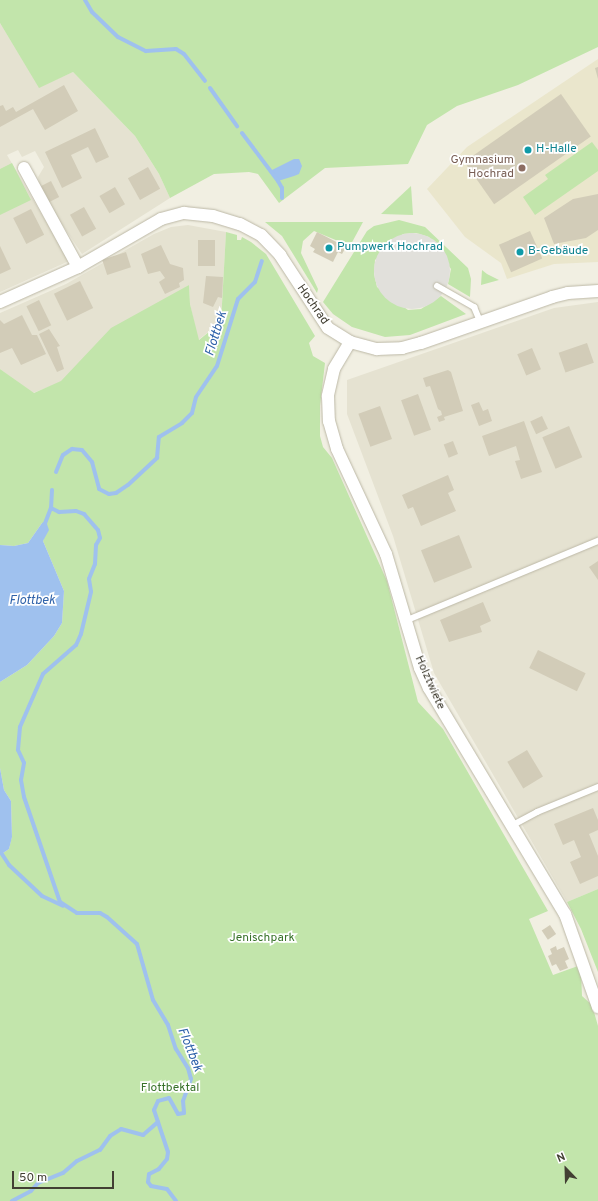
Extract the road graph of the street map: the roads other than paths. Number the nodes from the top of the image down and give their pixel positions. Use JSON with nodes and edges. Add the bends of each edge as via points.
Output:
{"nodes":[{"id":1,"x":24,"y":168,"type":"dead end"},
{"id":2,"x":78,"y":267,"type":"junction"},
{"id":3,"x":436,"y":286,"type":"dead end"},
{"id":4,"x":598,"y":291,"type":"edge"},
{"id":5,"x":0,"y":302,"type":"edge"},
{"id":6,"x":480,"y":321,"type":"junction"},
{"id":7,"x":350,"y":342,"type":"junction"},
{"id":8,"x":598,"y":541,"type":"edge"},
{"id":9,"x":407,"y":620,"type":"junction"},
{"id":10,"x":598,"y":788,"type":"edge"},
{"id":11,"x":510,"y":826,"type":"junction"},
{"id":12,"x":598,"y":1007,"type":"edge"}],
"edges":[{"from":1,"to":2,"type":"street"},
{"from":2,"to":5,"type":"street","name":"Hochrad"},
{"from":2,"to":7,"type":"street","name":"Hochrad","via":[[167,217],[184,213],[213,216],[240,224],[271,244],[321,319],[333,332]]},
{"from":3,"to":6,"type":"lane","via":[[474,307]]},
{"from":4,"to":6,"type":"street","name":"Hochrad","via":[[557,295]]},
{"from":6,"to":7,"type":"street","name":"Hochrad","via":[[402,348],[377,350]]},
{"from":7,"to":9,"type":"street","name":"Holztwiete","via":[[331,376],[328,396],[329,421],[337,449],[386,554]]},
{"from":8,"to":9,"type":"lane"},
{"from":9,"to":11,"type":"street","name":"Holztwiete","via":[[420,668],[429,688]]},
{"from":10,"to":11,"type":"lane","via":[[537,812]]},
{"from":11,"to":12,"type":"street","name":"Holztwiete","via":[[565,914]]}]}
